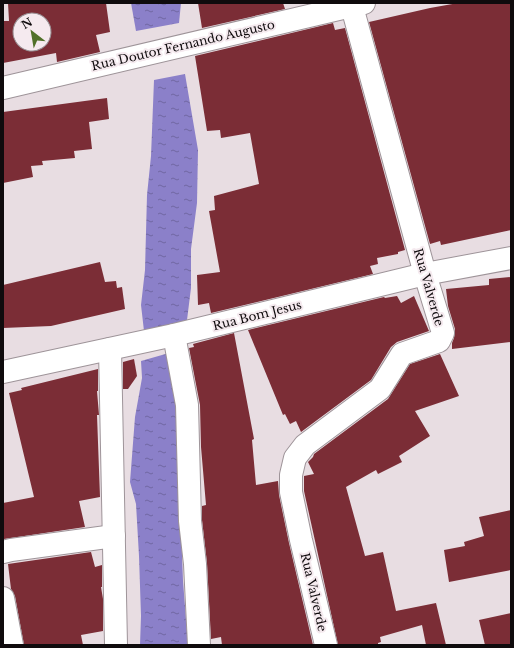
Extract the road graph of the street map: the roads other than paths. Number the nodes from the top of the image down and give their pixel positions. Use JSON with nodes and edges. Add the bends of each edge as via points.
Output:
{"nodes":[{"id":1,"x":355,"y":4,"type":"edge"},
{"id":2,"x":3,"y":88,"type":"edge"},
{"id":3,"x":511,"y":258,"type":"edge"},
{"id":4,"x":425,"y":274,"type":"junction"},
{"id":5,"x":174,"y":335,"type":"junction"},
{"id":6,"x":110,"y":349,"type":"junction"},
{"id":7,"x":3,"y":372,"type":"edge"},
{"id":8,"x":114,"y":536,"type":"junction"},
{"id":9,"x":3,"y":552,"type":"edge"},
{"id":10,"x":3,"y":598,"type":"edge"},
{"id":11,"x":12,"y":645,"type":"edge"},
{"id":12,"x":116,"y":645,"type":"edge"},
{"id":13,"x":199,"y":645,"type":"edge"},
{"id":14,"x":326,"y":645,"type":"edge"}],
"edges":[{"from":1,"to":2,"type":"street","name":"Rua Doutor Fernando Augusto"},
{"from":1,"to":4,"type":"street","name":"Rua Valverde"},
{"from":3,"to":4,"type":"street","name":"Rua Bom Jesus"},
{"from":4,"to":5,"type":"street","name":"Rua Bom Jesus"},
{"from":4,"to":14,"type":"street","name":"Rua Valverde","via":[[442,329],[442,338],[402,354],[380,389],[305,445],[295,458],[291,492]]},
{"from":5,"to":6,"type":"street","name":"Rua Bom Jesus"},
{"from":5,"to":13,"type":"street","via":[[187,405],[190,522]]},
{"from":6,"to":7,"type":"street","name":"Rua Bom Jesus"},
{"from":6,"to":8,"type":"street"},
{"from":8,"to":9,"type":"street"},
{"from":8,"to":12,"type":"street"},
{"from":10,"to":11,"type":"street"}]}
